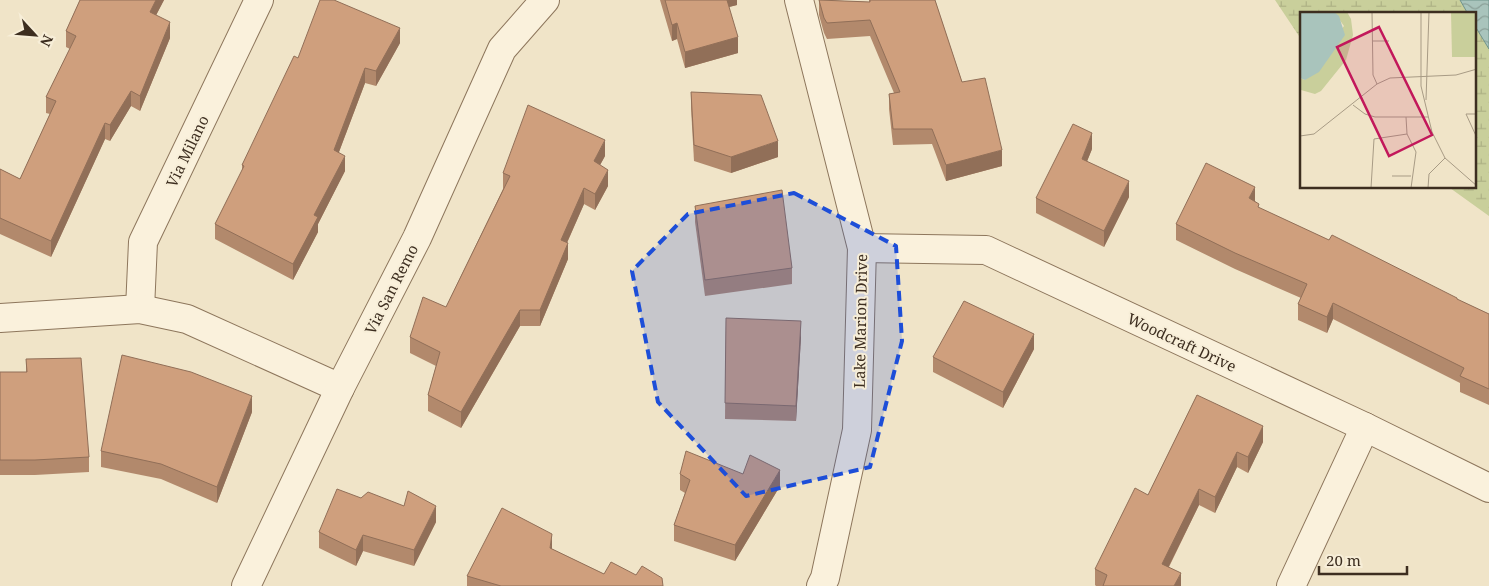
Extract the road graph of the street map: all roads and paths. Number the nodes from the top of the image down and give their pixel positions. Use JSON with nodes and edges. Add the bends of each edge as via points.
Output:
{"nodes":[{"id":1,"x":259,"y":0,"type":"edge"},
{"id":2,"x":545,"y":0,"type":"edge"},
{"id":3,"x":799,"y":0,"type":"edge"},
{"id":4,"x":862,"y":248,"type":"junction"},
{"id":5,"x":140,"y":309,"type":"junction"},
{"id":6,"x":0,"y":318,"type":"edge"},
{"id":7,"x":340,"y":388,"type":"junction"},
{"id":8,"x":1365,"y":427,"type":"junction"},
{"id":9,"x":1489,"y":488,"type":"edge"},
{"id":10,"x":246,"y":586,"type":"edge"},
{"id":11,"x":821,"y":586,"type":"edge"},
{"id":12,"x":1291,"y":586,"type":"edge"}],
"edges":[{"from":1,"to":5,"type":"street","name":"Via Milano","via":[[144,242]]},
{"from":2,"to":7,"type":"street","name":"Via San Remo","via":[[502,49],[417,238]]},
{"from":3,"to":4,"type":"street","name":"Lake Marion Drive"},
{"from":4,"to":8,"type":"street","name":"Woodcraft Drive","via":[[986,250]]},
{"from":4,"to":11,"type":"street","name":"Lake Marion Drive","via":[[857,430]]},
{"from":5,"to":6,"type":"street"},
{"from":5,"to":7,"type":"street","via":[[188,319]]},
{"from":7,"to":10,"type":"street","name":"Via San Remo"},
{"from":8,"to":9,"type":"street","name":"Woodcraft Drive"},
{"from":8,"to":12,"type":"street"}]}
